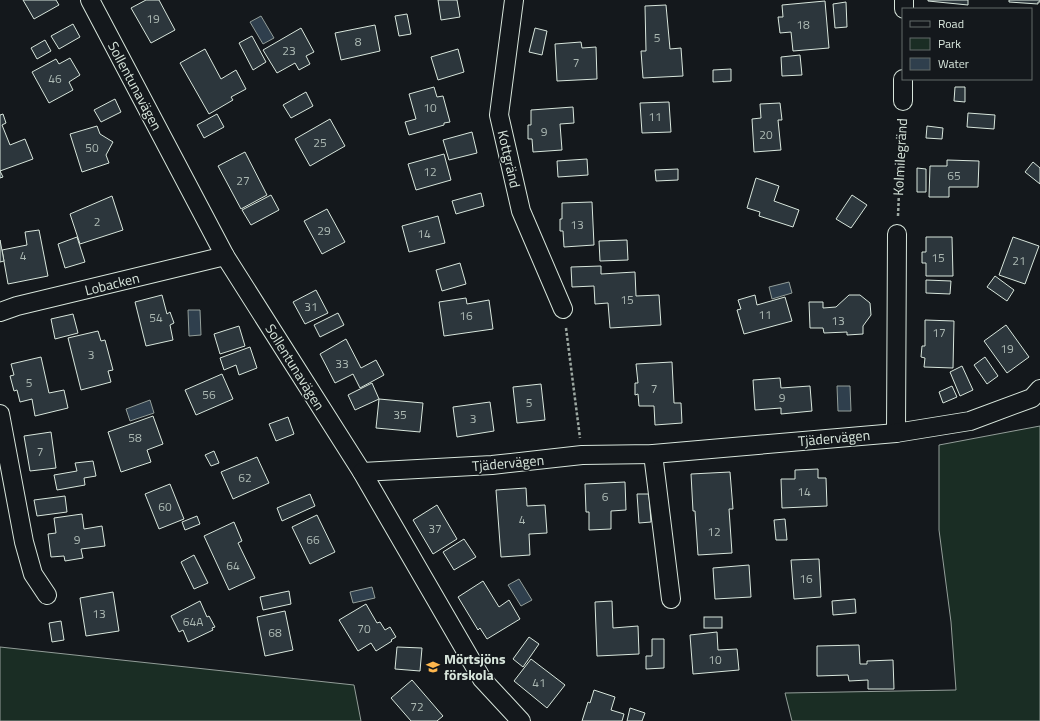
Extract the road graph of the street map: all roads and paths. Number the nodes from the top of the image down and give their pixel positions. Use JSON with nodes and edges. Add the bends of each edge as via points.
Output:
{"nodes":[{"id":1,"x":90,"y":0,"type":"edge"},
{"id":2,"x":514,"y":0,"type":"edge"},
{"id":3,"x":903,"y":80,"type":"edge"},
{"id":4,"x":903,"y":101,"type":"joint"},
{"id":5,"x":897,"y":234,"type":"joint"},
{"id":6,"x":225,"y":256,"type":"junction"},
{"id":7,"x":563,"y":309,"type":"joint"},
{"id":8,"x":0,"y":312,"type":"edge"},
{"id":9,"x":1040,"y":389,"type":"edge"},
{"id":10,"x":0,"y":414,"type":"edge"},
{"id":11,"x":896,"y":433,"type":"junction"},
{"id":12,"x":653,"y":454,"type":"junction"},
{"id":13,"x":582,"y":455,"type":"junction"},
{"id":14,"x":362,"y":472,"type":"junction"},
{"id":15,"x":47,"y":595,"type":"dead end"},
{"id":16,"x":671,"y":599,"type":"dead end"},
{"id":17,"x":521,"y":721,"type":"edge"}],
"edges":[{"from":1,"to":6,"type":"street","name":"Sollentunavägen"},
{"from":2,"to":7,"type":"street","name":"Kottgränd","via":[[500,115],[521,211]]},
{"from":3,"to":4,"type":"street","name":"Kolmilegränd"},
{"from":4,"to":5,"type":"path","name":"Kolmilegränd"},
{"from":5,"to":11,"type":"street"},
{"from":6,"to":8,"type":"street","name":"Lobacken"},
{"from":6,"to":14,"type":"street","name":"Sollentunavägen"},
{"from":7,"to":13,"type":"path"},
{"from":9,"to":11,"type":"street","name":"Tjädervägen","via":[[1032,398],[970,422]]},
{"from":10,"to":15,"type":"street","via":[[26,548],[33,574]]},
{"from":11,"to":12,"type":"street","name":"Tjädervägen"},
{"from":12,"to":13,"type":"street","name":"Tjädervägen"},
{"from":12,"to":16,"type":"street"},
{"from":13,"to":14,"type":"street","name":"Tjädervägen","via":[[492,465]]},
{"from":14,"to":17,"type":"street","name":"Sollentunavägen","via":[[482,679]]}]}
